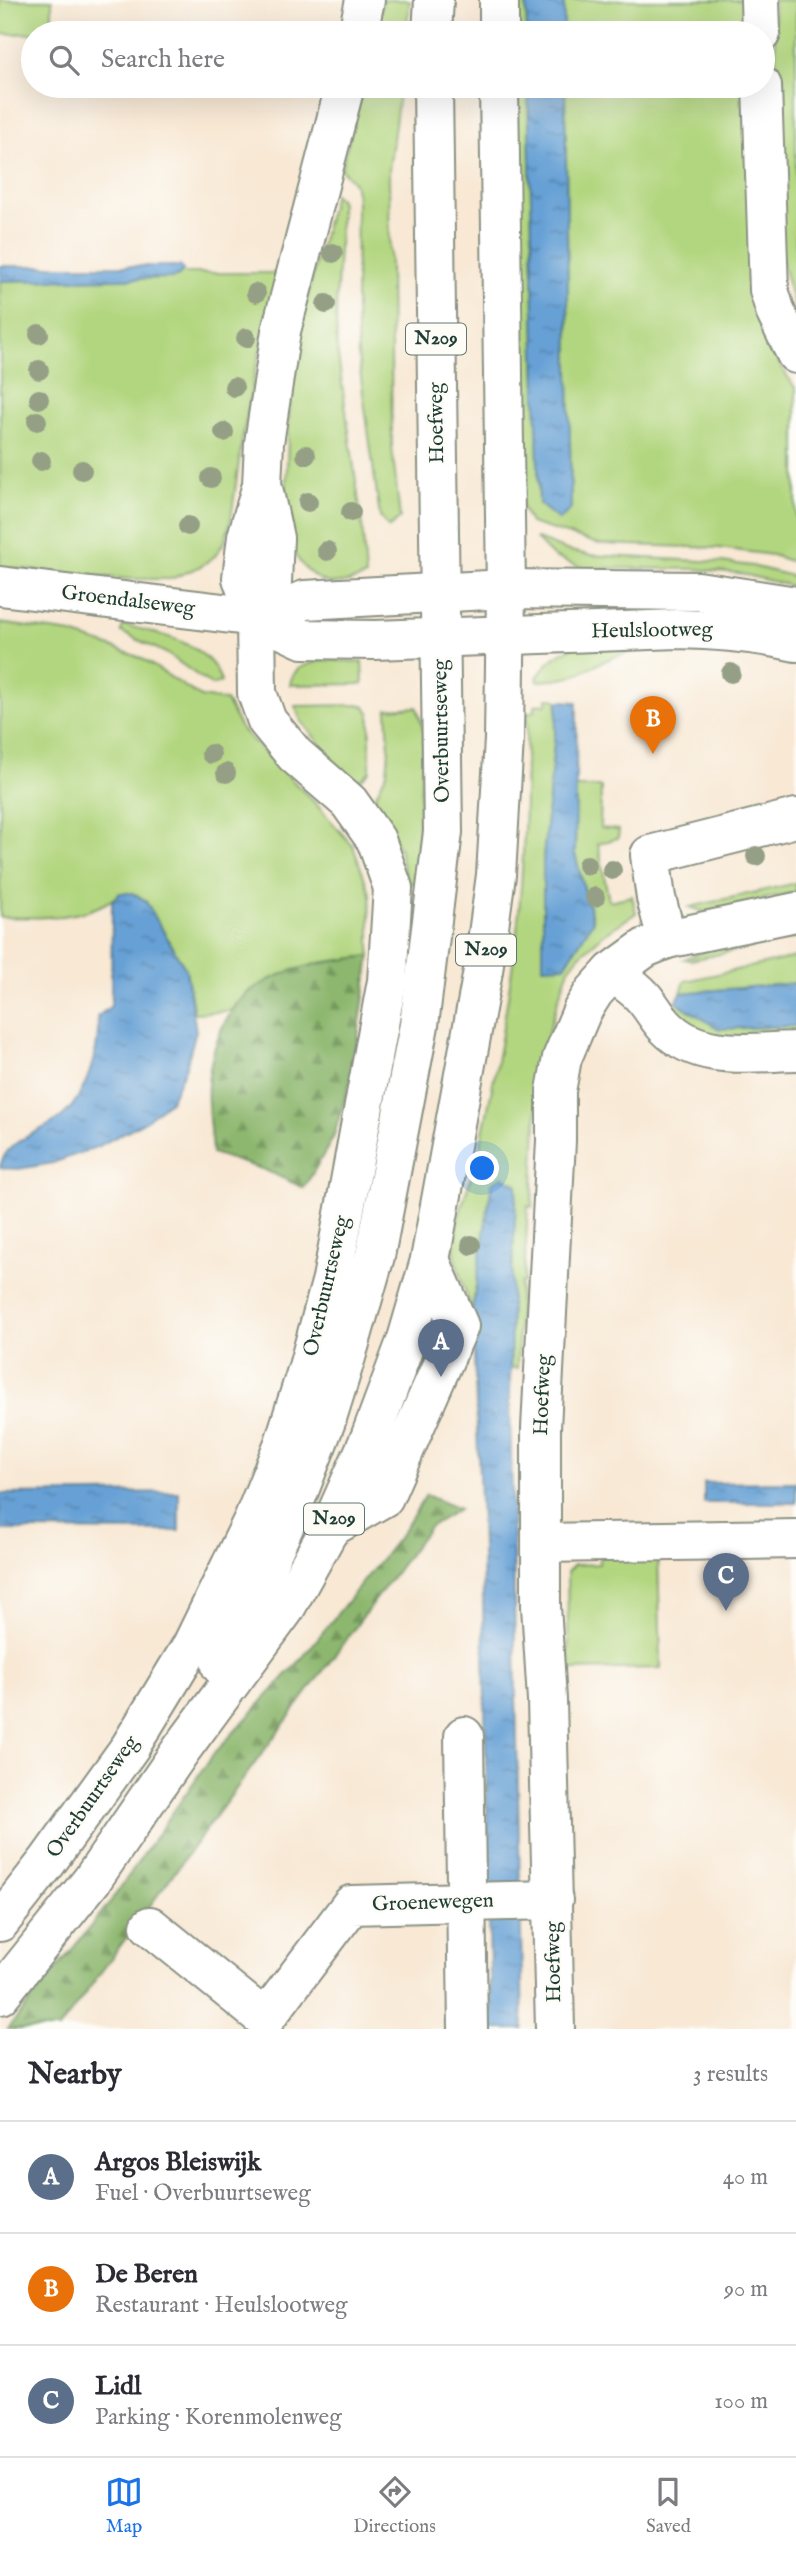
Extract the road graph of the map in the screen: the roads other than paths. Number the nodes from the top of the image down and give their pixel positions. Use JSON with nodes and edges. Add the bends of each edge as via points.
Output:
{"nodes":[{"id":1,"x":365,"y":0,"type":"edge"},
{"id":2,"x":434,"y":0,"type":"edge"},
{"id":3,"x":499,"y":0,"type":"edge"},
{"id":4,"x":760,"y":0,"type":"edge"},
{"id":5,"x":361,"y":21,"type":"edge"},
{"id":6,"x":433,"y":21,"type":"edge"},
{"id":7,"x":499,"y":21,"type":"edge"},
{"id":8,"x":761,"y":21,"type":"edge"},
{"id":9,"x":342,"y":98,"type":"edge"},
{"id":10,"x":433,"y":98,"type":"edge"},
{"id":11,"x":499,"y":98,"type":"edge"},
{"id":12,"x":762,"y":98,"type":"edge"},
{"id":13,"x":796,"y":354,"type":"edge"},
{"id":14,"x":0,"y":586,"type":"edge"},
{"id":15,"x":506,"y":589,"type":"junction"},
{"id":16,"x":439,"y":593,"type":"junction"},
{"id":17,"x":796,"y":606,"type":"edge"},
{"id":18,"x":256,"y":617,"type":"junction"},
{"id":19,"x":506,"y":636,"type":"junction"},
{"id":20,"x":441,"y":638,"type":"junction"},
{"id":21,"x":796,"y":642,"type":"edge"},
{"id":22,"x":796,"y":818,"type":"edge"},
{"id":23,"x":796,"y":912,"type":"edge"},
{"id":24,"x":667,"y":939,"type":"junction"},
{"id":25,"x":612,"y":972,"type":"junction"},
{"id":26,"x":796,"y":1051,"type":"edge"},
{"id":27,"x":796,"y":1539,"type":"edge"},
{"id":28,"x":541,"y":1543,"type":"junction"},
{"id":29,"x":464,"y":1736,"type":"dead end"},
{"id":30,"x":181,"y":1750,"type":"junction"},
{"id":31,"x":540,"y":1900,"type":"junction"},
{"id":32,"x":475,"y":1901,"type":"junction"},
{"id":33,"x":0,"y":1922,"type":"edge"},
{"id":34,"x":150,"y":1926,"type":"dead end"},
{"id":35,"x":0,"y":1995,"type":"edge"},
{"id":36,"x":468,"y":2029,"type":"edge"},
{"id":37,"x":555,"y":2029,"type":"edge"}],
"edges":[{"from":1,"to":5,"type":"street"},
{"from":2,"to":6,"type":"street"},
{"from":3,"to":7,"type":"street"},
{"from":4,"to":8,"type":"street"},
{"from":9,"to":18,"type":"street","via":[[281,331],[262,485],[274,538],[272,582]]},
{"from":10,"to":16,"type":"street","name":"Hoefweg","number":"N209"},
{"from":11,"to":15,"type":"street","number":"N209"},
{"from":12,"to":13,"type":"street","via":[[769,290]]},
{"from":14,"to":18,"type":"street","name":"Groendalseweg"},
{"from":15,"to":16,"type":"street","name":"Heulslootweg"},
{"from":15,"to":17,"type":"street","name":"Heulslootweg","via":[[698,591]]},
{"from":15,"to":19,"type":"street","name":"Overbuurtseweg","number":"N209"},
{"from":16,"to":18,"type":"street","name":"Groendalseweg","via":[[305,600]]},
{"from":16,"to":20,"type":"street","name":"Overbuurtseweg","number":"N209"},
{"from":18,"to":20,"type":"street","name":"Groendalseweg","via":[[303,639]]},
{"from":18,"to":33,"type":"street","name":"Overbuurtseweg","via":[[257,694],[267,721],[295,755],[349,802],[376,840],[393,888],[387,981],[332,1279],[284,1443],[253,1520],[192,1645],[130,1747]]},
{"from":19,"to":20,"type":"street","name":"Heulslootweg"},
{"from":19,"to":21,"type":"street","name":"Heulslootweg","via":[[678,629],[762,634]]},
{"from":19,"to":30,"type":"street","name":"Overbuurtseweg","number":"N209","via":[[496,875],[481,983],[429,1260],[407,1339],[330,1528],[285,1609]]},
{"from":20,"to":30,"type":"street","name":"Overbuurtseweg","number":"N209","via":[[443,832],[419,1025],[375,1256],[326,1420],[292,1509]]},
{"from":22,"to":24,"type":"street","via":[[650,855]]},
{"from":23,"to":24,"type":"street","name":"Hoefweg"},
{"from":24,"to":25,"type":"street","name":"Hoefweg","via":[[645,948]]},
{"from":25,"to":26,"type":"street","via":[[642,996],[666,1027],[706,1051]]},
{"from":25,"to":28,"type":"street","name":"Hoefweg","via":[[582,1011],[562,1058],[556,1091],[541,1427]]},
{"from":27,"to":28,"type":"street"},
{"from":28,"to":31,"type":"street","name":"Hoefweg","via":[[541,1606],[556,1700]]},
{"from":29,"to":32,"type":"street"},
{"from":30,"to":35,"type":"street","name":"Overbuurtseweg","number":"N209","via":[[92,1880]]},
{"from":31,"to":32,"type":"street","name":"Groenewegen"},
{"from":31,"to":37,"type":"street","name":"Hoefweg"},
{"from":32,"to":34,"type":"street","name":"Groenewegen","via":[[351,1905],[265,2019]]},
{"from":32,"to":36,"type":"street"}]}
